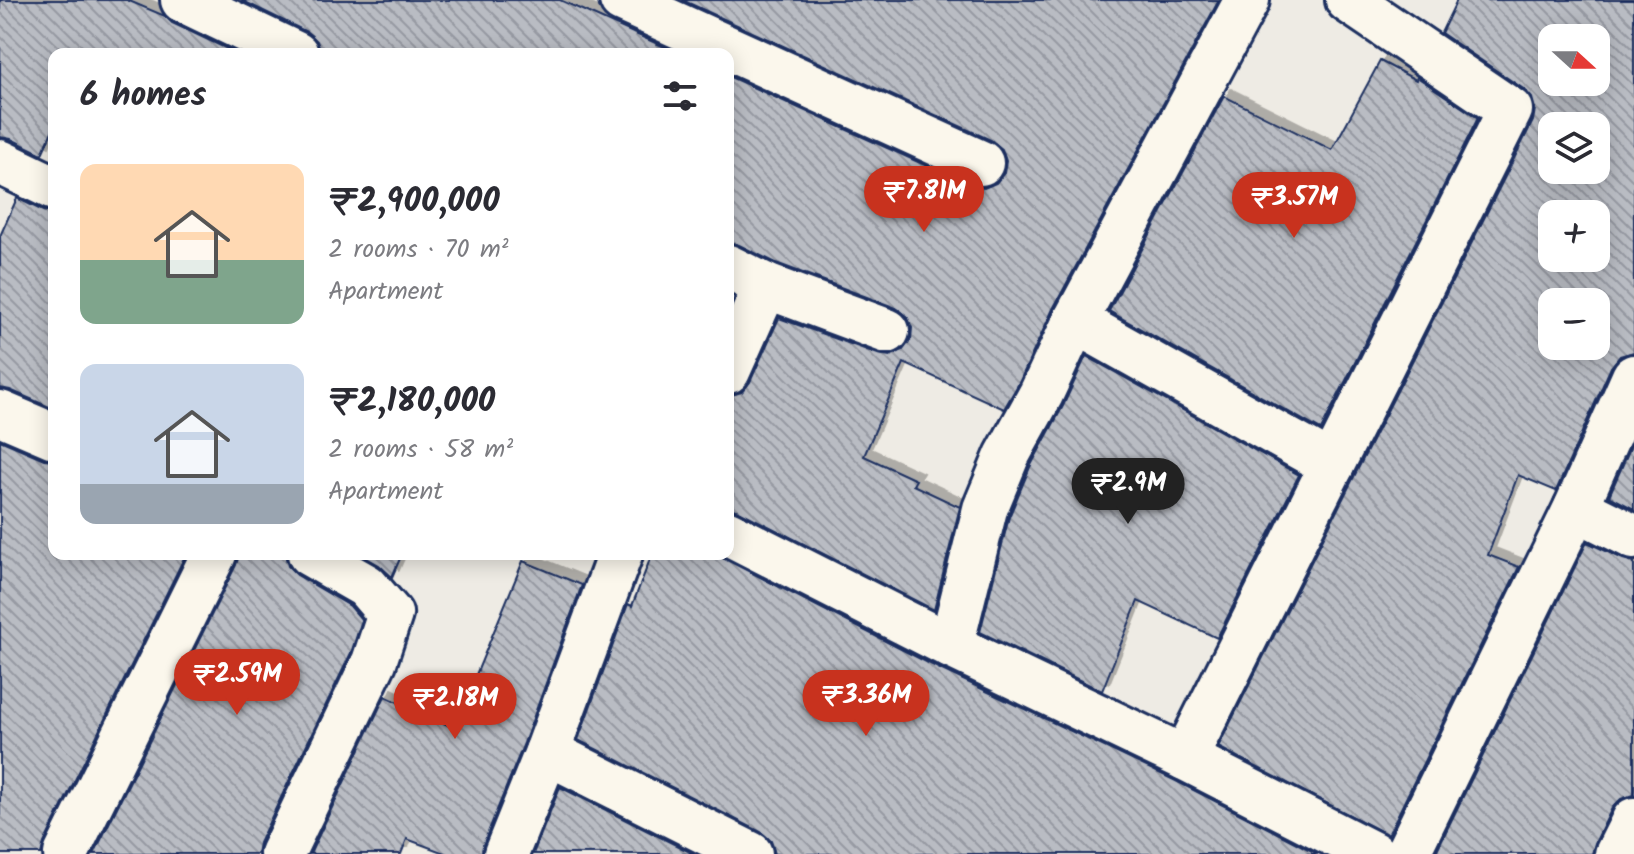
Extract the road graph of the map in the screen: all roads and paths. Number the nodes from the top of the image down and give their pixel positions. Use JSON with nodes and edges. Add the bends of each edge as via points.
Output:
{"nodes":[{"id":1,"x":183,"y":0,"type":"edge"},
{"id":2,"x":622,"y":0,"type":"edge"},
{"id":3,"x":1247,"y":0,"type":"edge"},
{"id":4,"x":1348,"y":0,"type":"edge"},
{"id":5,"x":283,"y":48,"type":"edge"},
{"id":6,"x":728,"y":48,"type":"edge"},
{"id":7,"x":734,"y":51,"type":"edge"},
{"id":8,"x":0,"y":162,"type":"edge"},
{"id":9,"x":981,"y":163,"type":"dead end"},
{"id":10,"x":48,"y":185,"type":"edge"},
{"id":11,"x":734,"y":270,"type":"edge"},
{"id":12,"x":766,"y":286,"type":"junction"},
{"id":13,"x":1075,"y":321,"type":"junction"},
{"id":14,"x":887,"y":331,"type":"dead end"},
{"id":15,"x":734,"y":358,"type":"edge"},
{"id":16,"x":1634,"y":377,"type":"edge"},
{"id":17,"x":0,"y":413,"type":"edge"},
{"id":18,"x":48,"y":433,"type":"edge"},
{"id":19,"x":1332,"y":465,"type":"junction"},
{"id":20,"x":1576,"y":508,"type":"junction"},
{"id":21,"x":734,"y":536,"type":"edge"},
{"id":22,"x":1634,"y":537,"type":"edge"},
{"id":23,"x":211,"y":560,"type":"edge"},
{"id":24,"x":320,"y":560,"type":"edge"},
{"id":25,"x":618,"y":560,"type":"edge"},
{"id":26,"x":951,"y":646,"type":"junction"},
{"id":27,"x":547,"y":752,"type":"junction"},
{"id":28,"x":1185,"y":758,"type":"junction"},
{"id":29,"x":1634,"y":820,"type":"edge"},
{"id":30,"x":66,"y":854,"type":"edge"},
{"id":31,"x":282,"y":854,"type":"edge"},
{"id":32,"x":506,"y":854,"type":"edge"},
{"id":33,"x":750,"y":854,"type":"edge"},
{"id":34,"x":1373,"y":854,"type":"edge"},
{"id":35,"x":1407,"y":854,"type":"edge"},
{"id":36,"x":1617,"y":854,"type":"edge"}],
"edges":[{"from":1,"to":5,"type":"street"},
{"from":2,"to":6,"type":"street"},
{"from":3,"to":13,"type":"street"},
{"from":4,"to":19,"type":"street","via":[[1510,110]]},
{"from":7,"to":9,"type":"street"},
{"from":8,"to":10,"type":"street"},
{"from":11,"to":12,"type":"street"},
{"from":12,"to":14,"type":"street"},
{"from":12,"to":15,"type":"street"},
{"from":13,"to":19,"type":"street"},
{"from":13,"to":26,"type":"street","via":[[985,509]]},
{"from":16,"to":20,"type":"street"},
{"from":17,"to":18,"type":"street"},
{"from":19,"to":28,"type":"street"},
{"from":20,"to":22,"type":"street"},
{"from":20,"to":35,"type":"street"},
{"from":21,"to":26,"type":"street"},
{"from":23,"to":30,"type":"street"},
{"from":24,"to":31,"type":"street","via":[[366,586],[390,614],[374,662]]},
{"from":25,"to":27,"type":"street"},
{"from":26,"to":28,"type":"street"},
{"from":27,"to":32,"type":"street"},
{"from":27,"to":33,"type":"street"},
{"from":28,"to":34,"type":"street"},
{"from":29,"to":36,"type":"street"}]}
